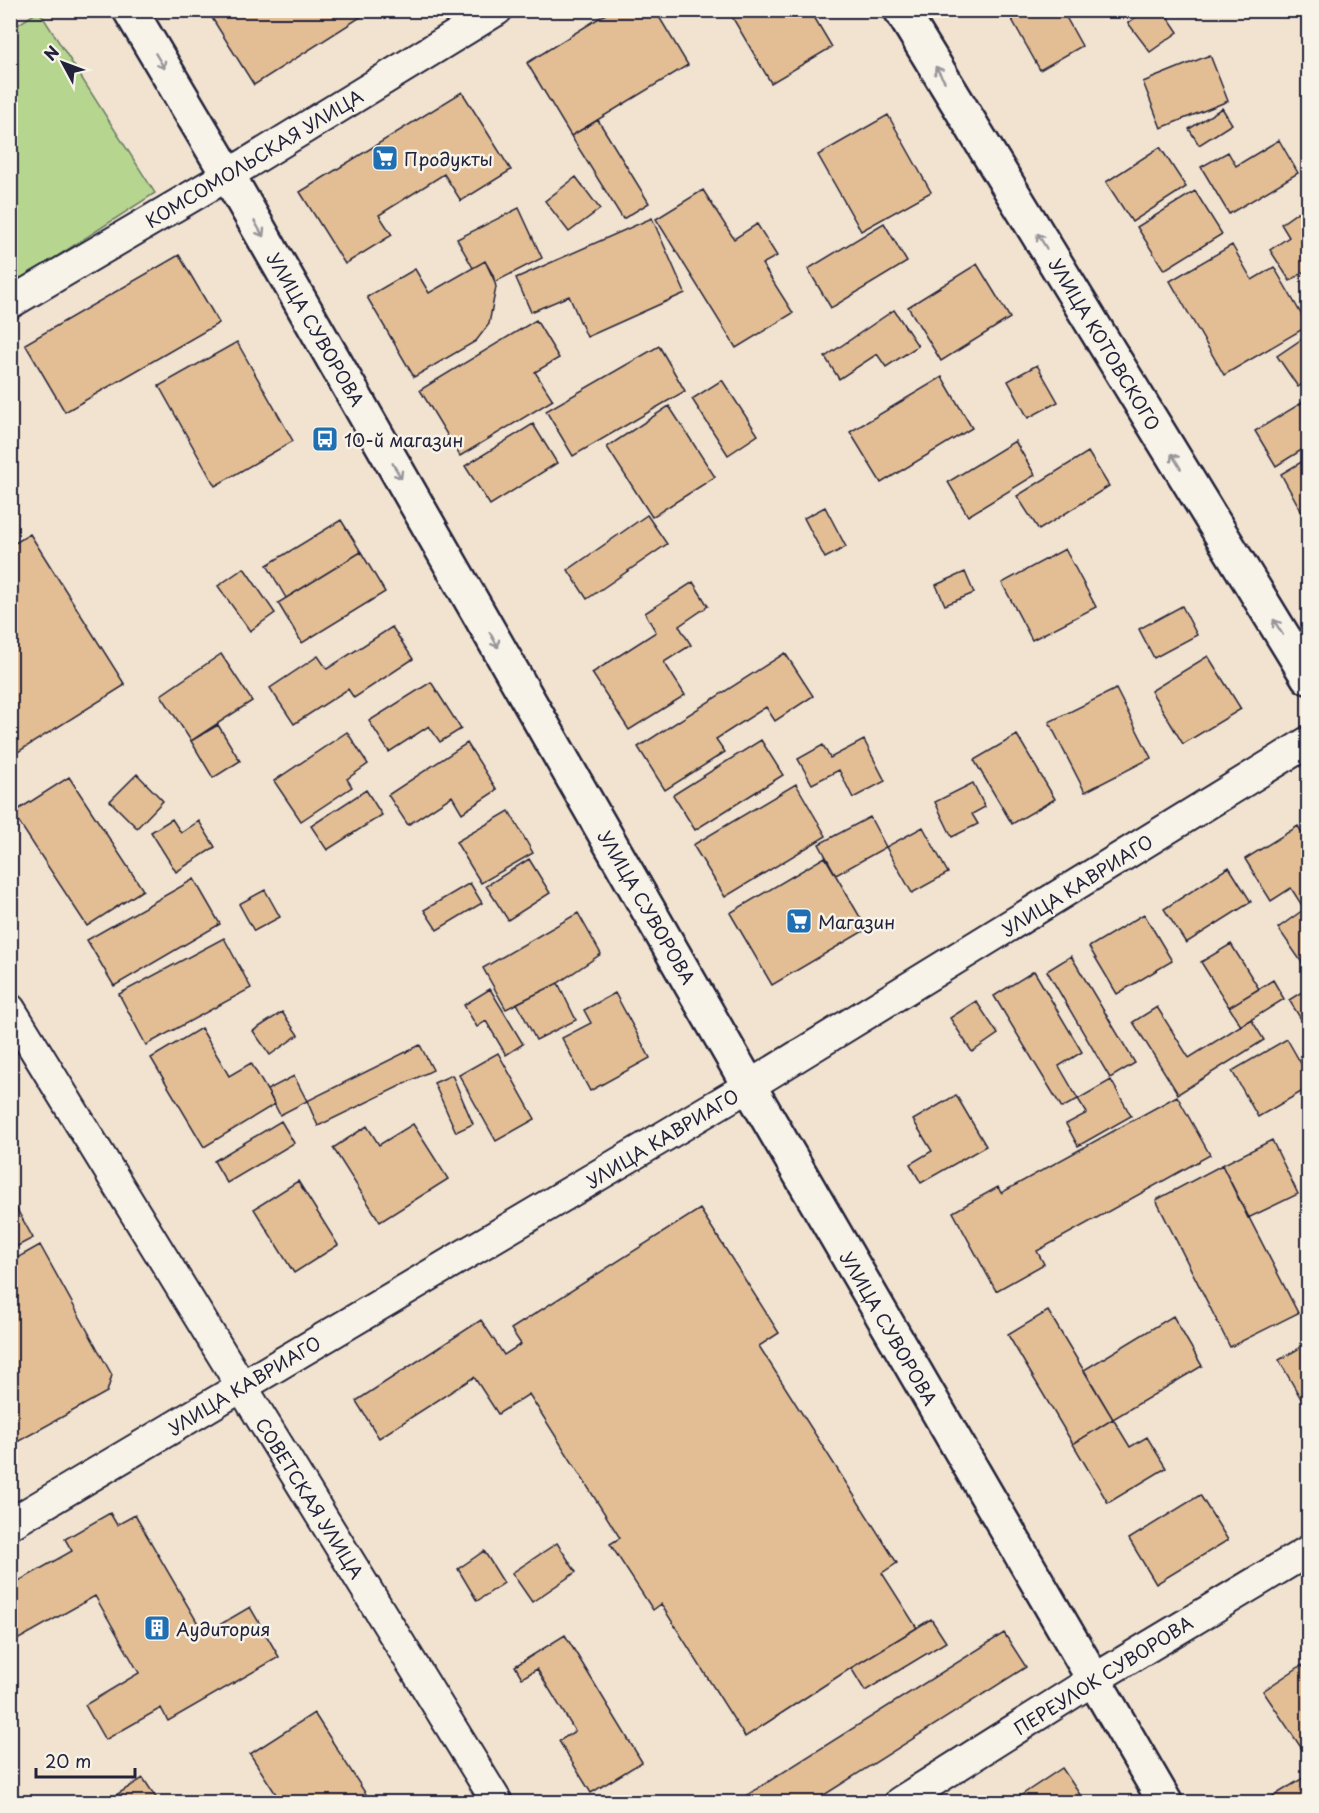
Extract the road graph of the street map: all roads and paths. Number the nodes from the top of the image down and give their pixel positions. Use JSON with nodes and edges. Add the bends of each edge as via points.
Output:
{"nodes":[{"id":1,"x":130,"y":10,"type":"edge"},
{"id":2,"x":496,"y":10,"type":"edge"},
{"id":3,"x":901,"y":10,"type":"edge"},
{"id":4,"x":228,"y":175,"type":"junction"},
{"id":5,"x":10,"y":303,"type":"edge"},
{"id":6,"x":1308,"y":677,"type":"edge"},
{"id":7,"x":1308,"y":742,"type":"edge"},
{"id":8,"x":10,"y":1009,"type":"edge"},
{"id":9,"x":749,"y":1086,"type":"junction"},
{"id":10,"x":242,"y":1386,"type":"junction"},
{"id":11,"x":10,"y":1524,"type":"edge"},
{"id":12,"x":1308,"y":1551,"type":"edge"},
{"id":13,"x":1093,"y":1680,"type":"junction"},
{"id":14,"x":497,"y":1803,"type":"edge"},
{"id":15,"x":900,"y":1803,"type":"edge"},
{"id":16,"x":1165,"y":1803,"type":"edge"}],
"edges":[{"from":1,"to":4,"type":"main road","name":"УЛИЦА СУВОРОВА","one_way":true},
{"from":2,"to":4,"type":"street","name":"КОМСОМОЛЬСКАЯ УЛИЦА"},
{"from":6,"to":3,"type":"main road","name":"УЛИЦА КОТОВСКОГО","one_way":true},
{"from":4,"to":5,"type":"street","name":"КОМСОМОЛЬСКАЯ УЛИЦА"},
{"from":4,"to":9,"type":"main road","name":"УЛИЦА СУВОРОВА","one_way":true},
{"from":7,"to":9,"type":"street","name":"УЛИЦА КАВРИАГО"},
{"from":8,"to":10,"type":"street","name":"СОВЕТСКАЯ УЛИЦА"},
{"from":9,"to":10,"type":"street","name":"УЛИЦА КАВРИАГО"},
{"from":9,"to":13,"type":"main road","name":"УЛИЦА СУВОРОВА"},
{"from":10,"to":11,"type":"street","name":"УЛИЦА КАВРИАГО"},
{"from":10,"to":14,"type":"street","name":"СОВЕТСКАЯ УЛИЦА"},
{"from":12,"to":13,"type":"street","name":"ПЕРЕУЛОК СУВОРОВА"},
{"from":13,"to":15,"type":"street","name":"ПЕРЕУЛОК СУВОРОВА"},
{"from":13,"to":16,"type":"main road","name":"УЛИЦА СУВОРОВА"}]}
